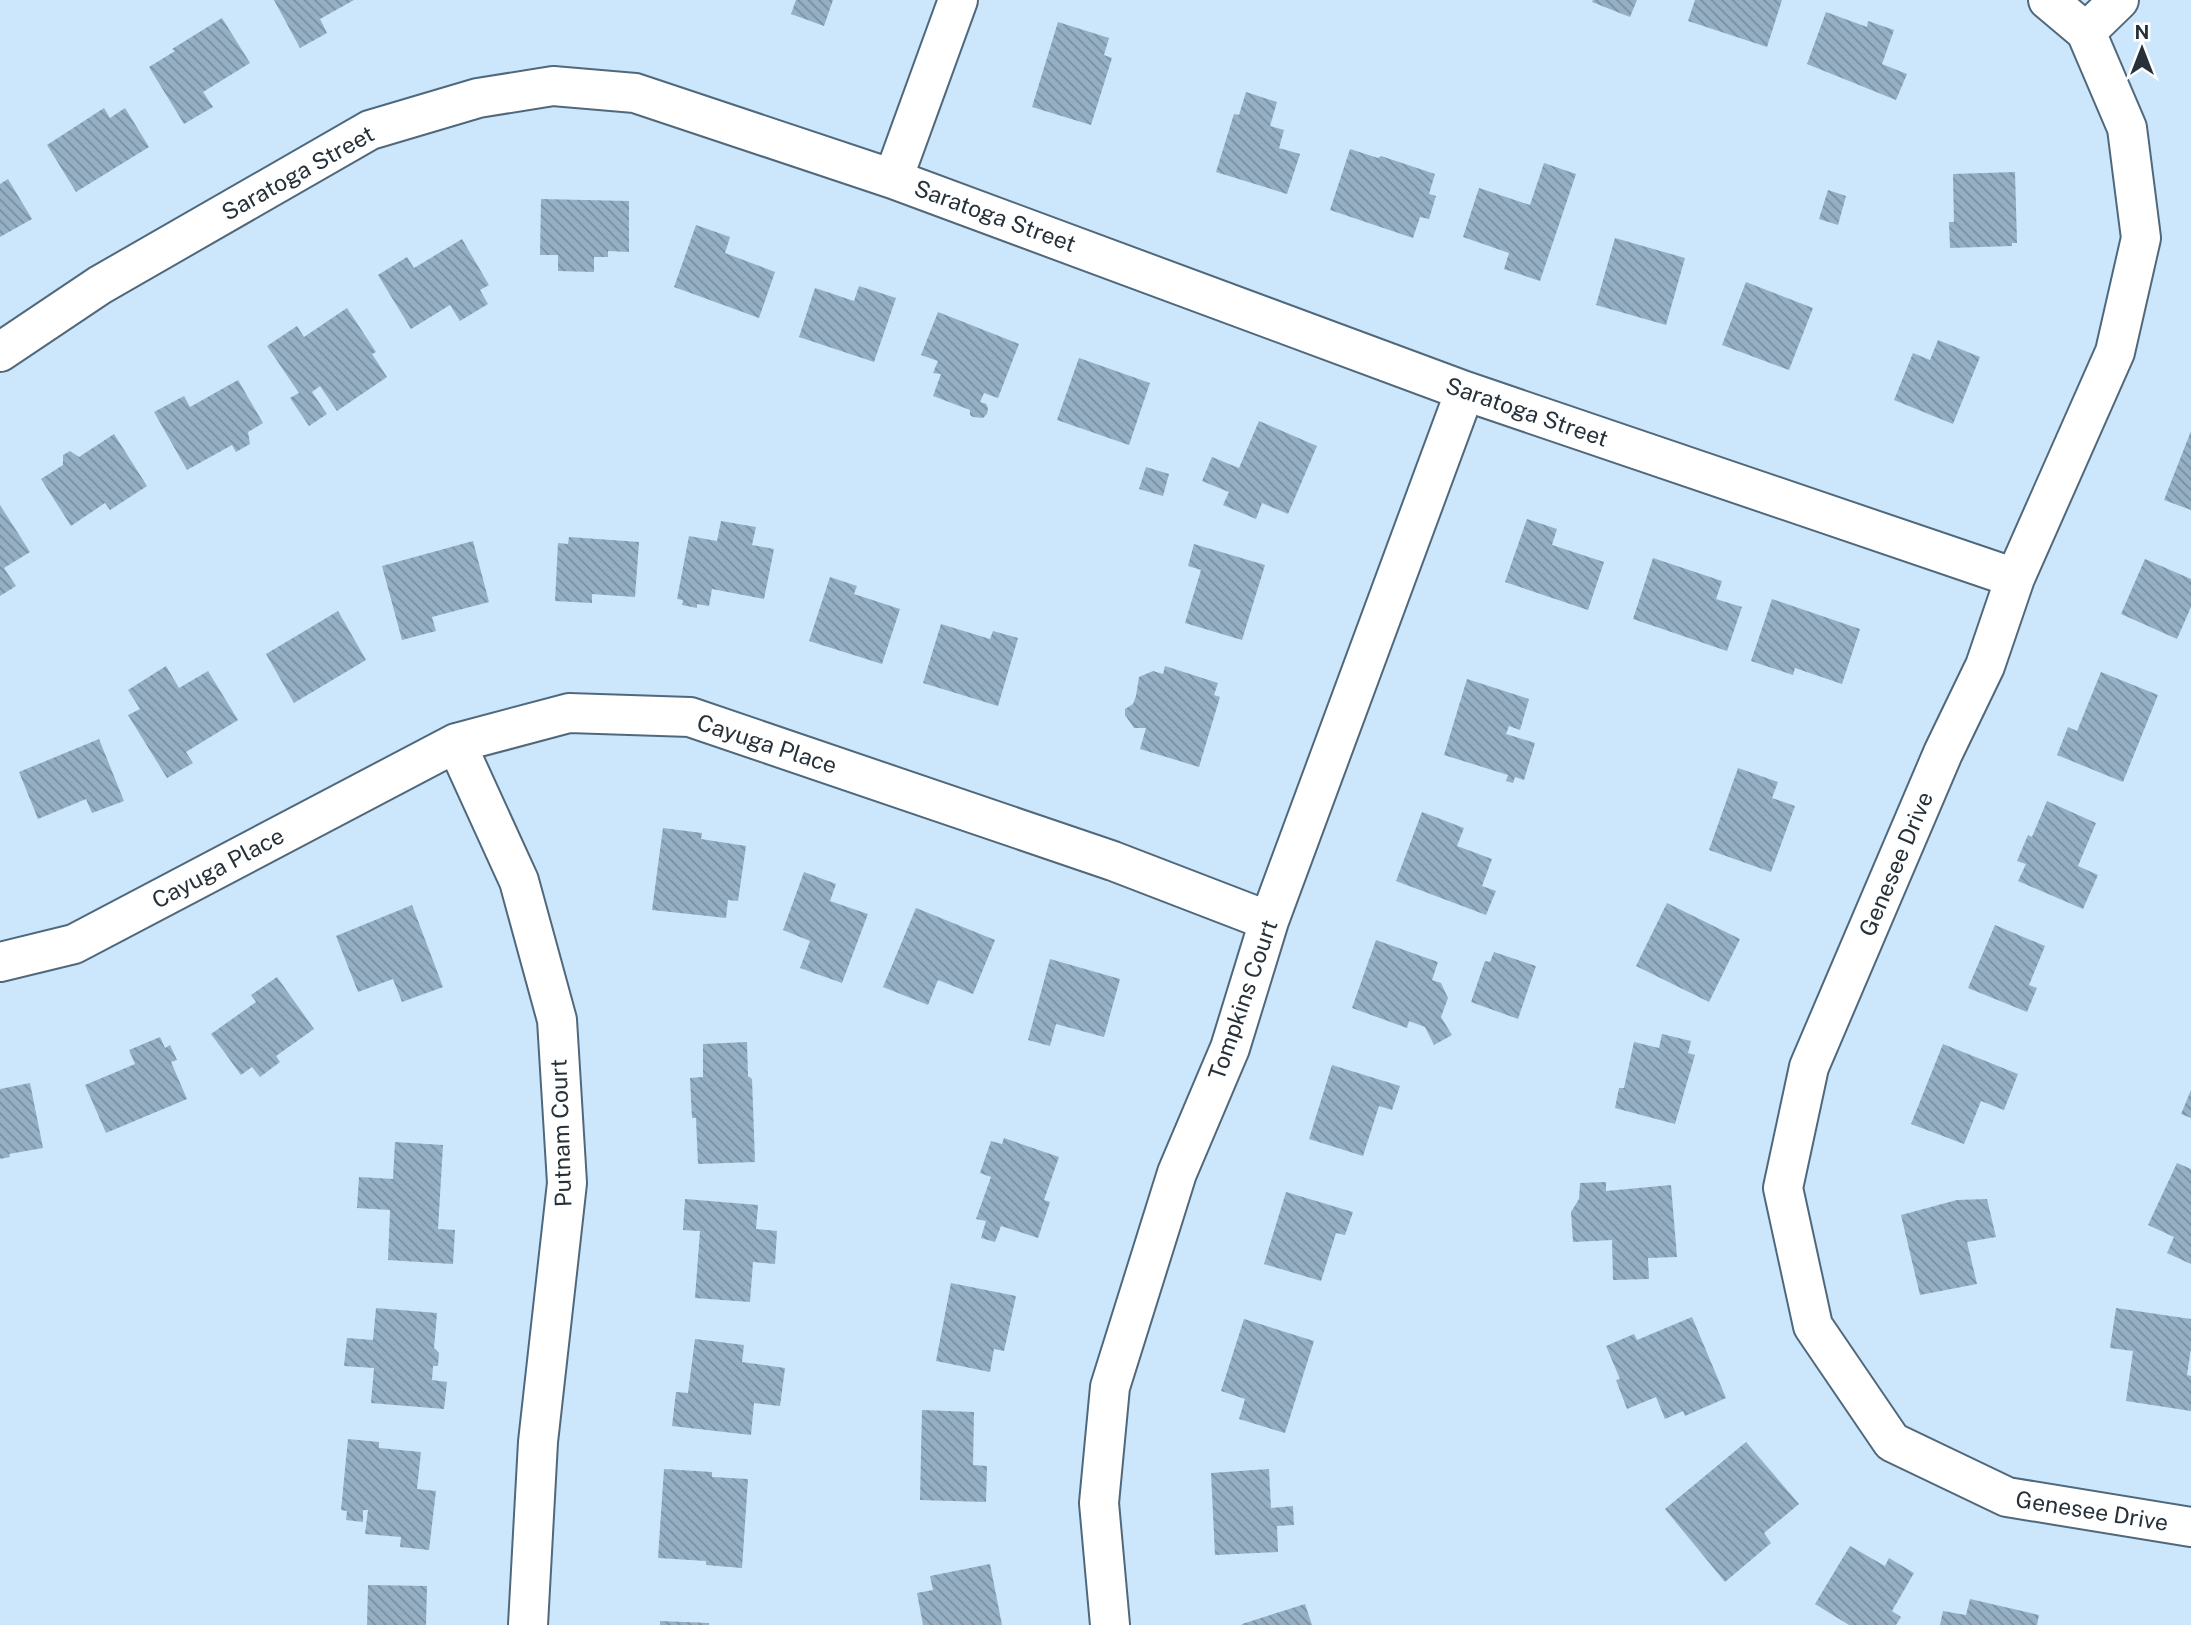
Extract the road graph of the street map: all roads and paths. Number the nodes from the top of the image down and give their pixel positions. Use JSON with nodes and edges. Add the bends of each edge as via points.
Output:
{"nodes":[{"id":1,"x":958,"y":0,"type":"edge"},
{"id":2,"x":2048,"y":0,"type":"edge"},
{"id":3,"x":2119,"y":0,"type":"edge"},
{"id":4,"x":2085,"y":32,"type":"junction"},
{"id":5,"x":893,"y":179,"type":"junction"},
{"id":6,"x":0,"y":352,"type":"edge"},
{"id":7,"x":1465,"y":391,"type":"junction"},
{"id":8,"x":2015,"y":578,"type":"junction"},
{"id":9,"x":456,"y":743,"type":"junction"},
{"id":10,"x":1269,"y":920,"type":"junction"},
{"id":11,"x":0,"y":962,"type":"edge"},
{"id":12,"x":2191,"y":1527,"type":"edge"},
{"id":13,"x":528,"y":1625,"type":"edge"},
{"id":14,"x":1111,"y":1625,"type":"edge"}],
"edges":[{"from":1,"to":5,"type":"street"},
{"from":2,"to":4,"type":"street","name":"Genesee Drive"},
{"from":3,"to":4,"type":"street"},
{"from":4,"to":8,"type":"street","name":"Genesee Drive","via":[[2127,128],[2141,238],[2115,352]]},
{"from":5,"to":6,"type":"street","name":"Saratoga Street","via":[[635,93],[553,86],[478,98],[370,130],[100,285]]},
{"from":5,"to":7,"type":"street","name":"Saratoga Street"},
{"from":7,"to":8,"type":"street","name":"Saratoga Street"},
{"from":7,"to":10,"type":"street","name":"Tompkins Court"},
{"from":8,"to":12,"type":"street","name":"Genesee Drive","via":[[1984,666],[1809,1067],[1783,1188],[1813,1326],[1892,1442],[2007,1497]]},
{"from":9,"to":10,"type":"street","name":"Cayuga Place","via":[[569,713],[690,717],[1112,861]]},
{"from":9,"to":11,"type":"street","name":"Cayuga Place","via":[[74,944]]},
{"from":9,"to":13,"type":"street","name":"Putnam Court","via":[[519,881],[556,1020],[567,1183],[538,1442]]},
{"from":10,"to":14,"type":"street","name":"Tompkins Court","via":[[1230,1048],[1177,1173],[1110,1387],[1099,1503]]}]}
